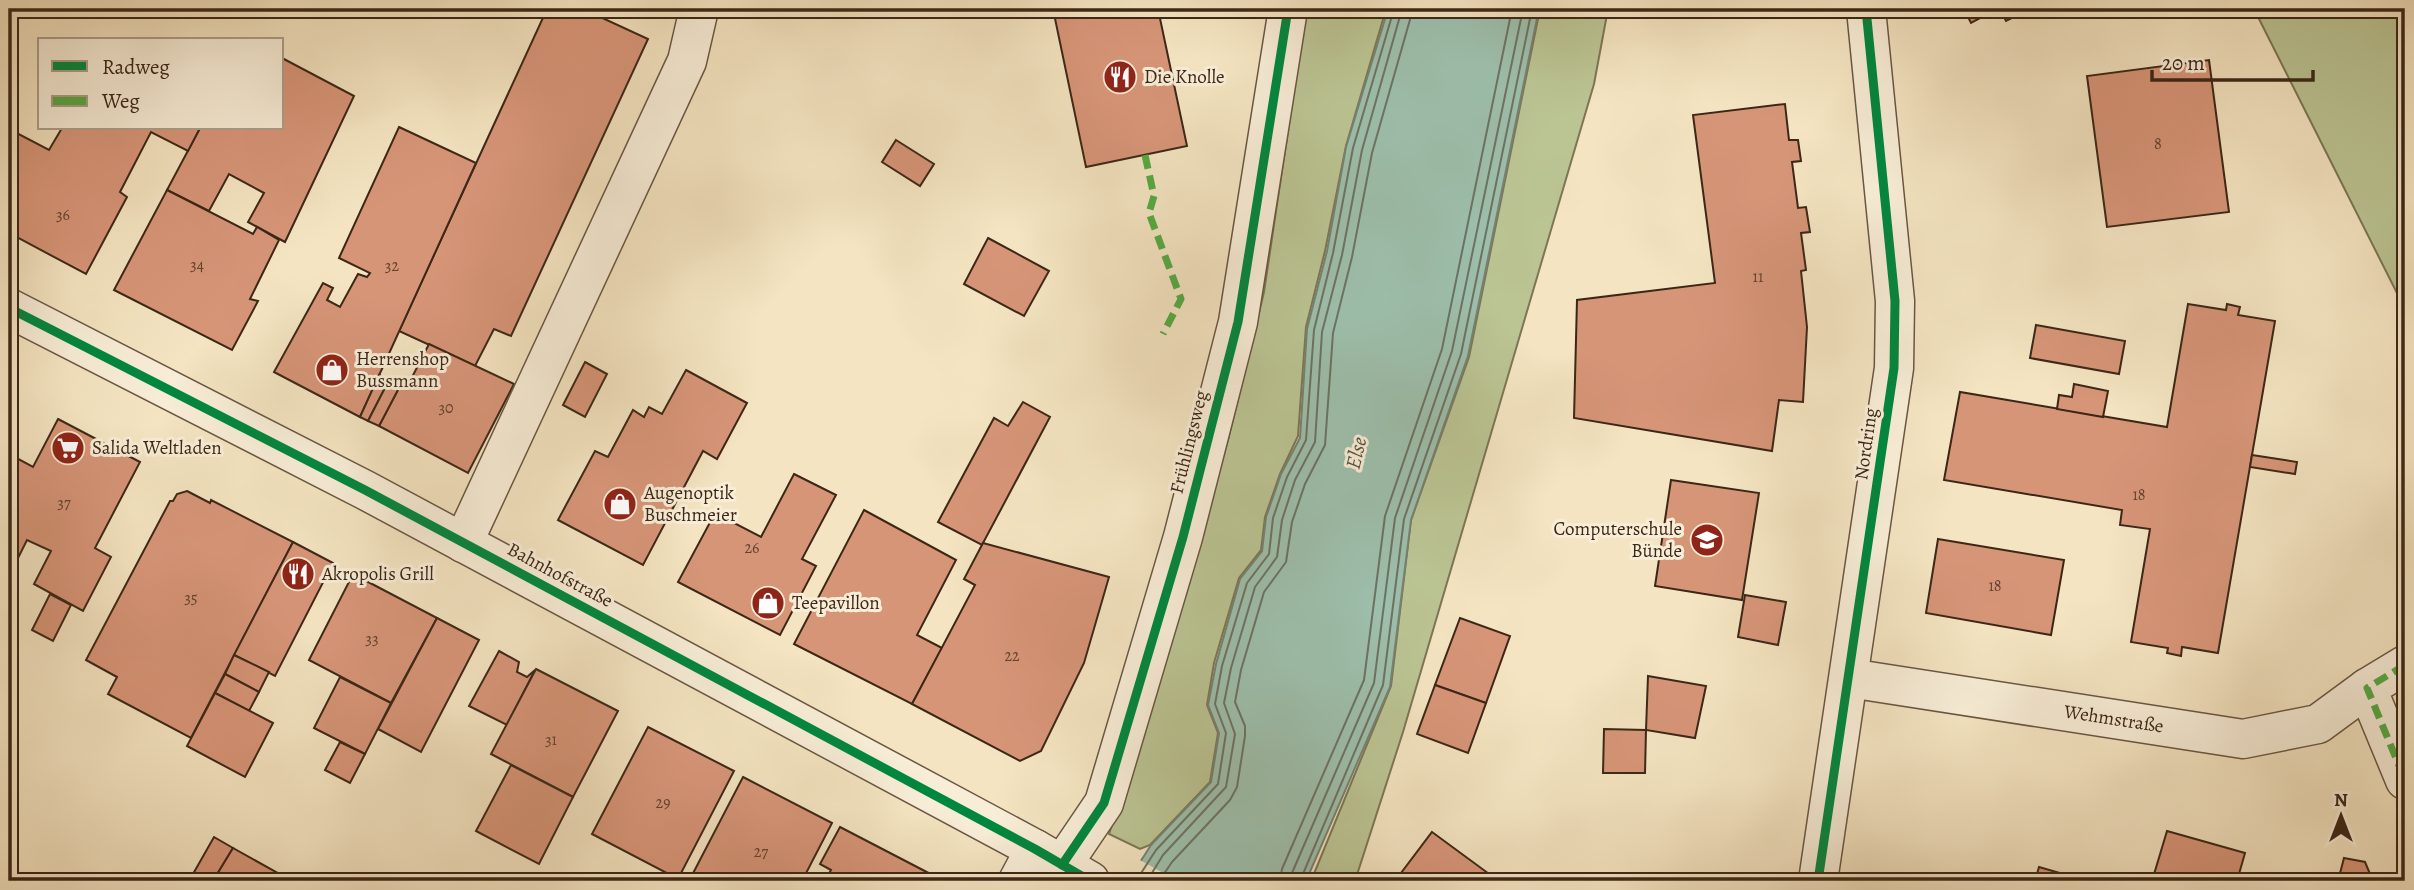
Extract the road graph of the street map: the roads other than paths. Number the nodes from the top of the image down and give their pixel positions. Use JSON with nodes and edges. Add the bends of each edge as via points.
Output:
{"nodes":[{"id":1,"x":699,"y":9,"type":"edge"},
{"id":2,"x":1288,"y":9,"type":"edge"},
{"id":3,"x":1866,"y":9,"type":"edge"},
{"id":4,"x":9,"y":308,"type":"edge"},
{"id":5,"x":463,"y":543,"type":"junction"},
{"id":6,"x":2405,"y":665,"type":"edge"},
{"id":7,"x":1849,"y":678,"type":"junction"},
{"id":8,"x":2367,"y":688,"type":"junction"},
{"id":9,"x":2405,"y":780,"type":"edge"},
{"id":10,"x":1051,"y":869,"type":"edge"},
{"id":11,"x":1818,"y":881,"type":"edge"}],
"edges":[{"from":1,"to":5,"type":"street","via":[[687,61]]},
{"from":2,"to":10,"type":"street","name":"Frühlingsweg","via":[[1238,322],[1183,537],[1104,803]]},
{"from":3,"to":7,"type":"street","name":"Nordring","via":[[1895,301],[1894,368]]},
{"from":4,"to":5,"type":"street","name":"Bahnhofstraße"},
{"from":5,"to":10,"type":"street","name":"Bahnhofstraße"},
{"from":6,"to":8,"type":"street","name":"Wehmstraße"},
{"from":7,"to":8,"type":"street","name":"Wehmstraße","via":[[2243,739],[2318,724]]},
{"from":7,"to":11,"type":"street","name":"Nordring"},
{"from":8,"to":9,"type":"street"}]}
